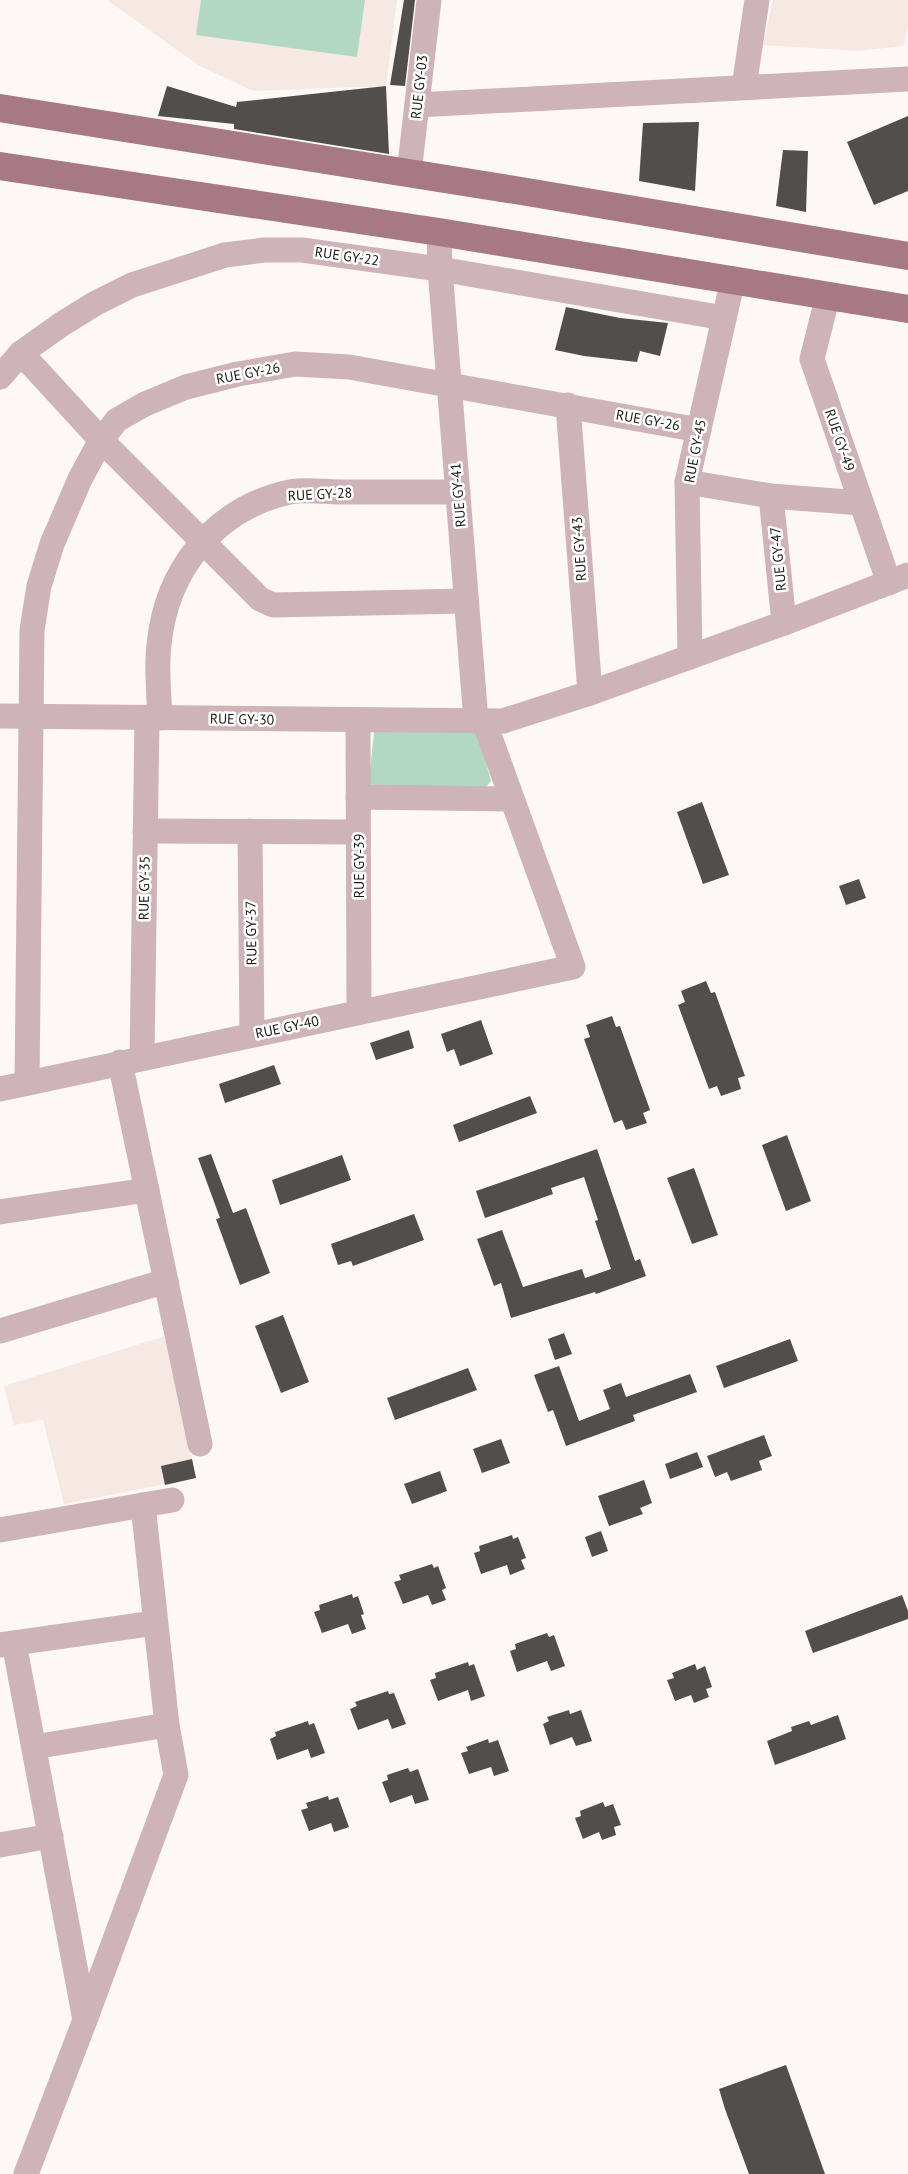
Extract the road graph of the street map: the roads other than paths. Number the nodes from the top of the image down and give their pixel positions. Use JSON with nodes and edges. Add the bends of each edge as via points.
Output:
{"nodes":[{"id":1,"x":428,"y":0,"type":"edge"},
{"id":2,"x":757,"y":0,"type":"edge"},
{"id":3,"x":908,"y":79,"type":"edge"},
{"id":4,"x":744,"y":87,"type":"junction"},
{"id":5,"x":416,"y":105,"type":"junction"},
{"id":6,"x":0,"y":108,"type":"edge"},
{"id":7,"x":0,"y":166,"type":"edge"},
{"id":8,"x":409,"y":173,"type":"junction"},
{"id":9,"x":439,"y":232,"type":"junction"},
{"id":10,"x":908,"y":256,"type":"edge"},
{"id":11,"x":440,"y":269,"type":"junction"},
{"id":12,"x":733,"y":279,"type":"junction"},
{"id":13,"x":828,"y":295,"type":"junction"},
{"id":14,"x":908,"y":309,"type":"edge"},
{"id":15,"x":724,"y":318,"type":"junction"},
{"id":16,"x":21,"y":353,"type":"junction"},
{"id":17,"x":0,"y":377,"type":"edge"},
{"id":18,"x":449,"y":384,"type":"junction"},
{"id":19,"x":568,"y":406,"type":"junction"},
{"id":20,"x":699,"y":430,"type":"junction"},
{"id":21,"x":101,"y":440,"type":"junction"},
{"id":22,"x":687,"y":482,"type":"junction"},
{"id":23,"x":458,"y":492,"type":"junction"},
{"id":24,"x":771,"y":496,"type":"junction"},
{"id":25,"x":861,"y":503,"type":"junction"},
{"id":26,"x":203,"y":541,"type":"junction"},
{"id":27,"x":898,"y":579,"type":"edge"},
{"id":28,"x":466,"y":601,"type":"junction"},
{"id":29,"x":784,"y":623,"type":"junction"},
{"id":30,"x":690,"y":657,"type":"junction"},
{"id":31,"x":590,"y":693,"type":"junction"},
{"id":32,"x":0,"y":716,"type":"edge"},
{"id":33,"x":30,"y":716,"type":"junction"},
{"id":34,"x":153,"y":718,"type":"junction"},
{"id":35,"x":358,"y":720,"type":"junction"},
{"id":36,"x":480,"y":721,"type":"junction"},
{"id":37,"x":358,"y":797,"type":"junction"},
{"id":38,"x":512,"y":799,"type":"junction"},
{"id":39,"x":145,"y":831,"type":"junction"},
{"id":40,"x":250,"y":831,"type":"junction"},
{"id":41,"x":358,"y":832,"type":"junction"},
{"id":42,"x":573,"y":967,"type":"joint"},
{"id":43,"x":359,"y":1012,"type":"junction"},
{"id":44,"x":252,"y":1035,"type":"junction"},
{"id":45,"x":131,"y":1060,"type":"junction"},
{"id":46,"x":27,"y":1083,"type":"junction"},
{"id":47,"x":0,"y":1089,"type":"edge"},
{"id":48,"x":147,"y":1190,"type":"junction"},
{"id":49,"x":0,"y":1212,"type":"edge"},
{"id":50,"x":166,"y":1281,"type":"junction"},
{"id":51,"x":0,"y":1331,"type":"edge"},
{"id":52,"x":200,"y":1444,"type":"dead end"},
{"id":53,"x":172,"y":1500,"type":"dead end"},
{"id":54,"x":143,"y":1505,"type":"junction"},
{"id":55,"x":0,"y":1530,"type":"edge"},
{"id":56,"x":155,"y":1623,"type":"junction"},
{"id":57,"x":7,"y":1644,"type":"edge"},
{"id":58,"x":167,"y":1725,"type":"junction"},
{"id":59,"x":34,"y":1747,"type":"junction"},
{"id":60,"x":51,"y":1836,"type":"junction"},
{"id":61,"x":0,"y":1845,"type":"edge"},
{"id":62,"x":85,"y":2020,"type":"junction"},
{"id":63,"x":26,"y":2174,"type":"edge"}],
"edges":[{"from":1,"to":5,"type":"street","name":"RUE GY-03"},
{"from":2,"to":4,"type":"street"},
{"from":3,"to":4,"type":"street"},
{"from":4,"to":5,"type":"street"},
{"from":5,"to":8,"type":"street","name":"RUE GY-03"},
{"from":6,"to":8,"type":"main road"},
{"from":7,"to":9,"type":"main road"},
{"from":8,"to":10,"type":"main road"},
{"from":9,"to":11,"type":"street","name":"RUE GY-41"},
{"from":9,"to":12,"type":"main road"},
{"from":11,"to":15,"type":"street","name":"RUE GY-22"},
{"from":11,"to":16,"type":"street","name":"RUE GY-22","via":[[302,250],[225,255],[132,285],[96,303]]},
{"from":11,"to":18,"type":"street","name":"RUE GY-41"},
{"from":12,"to":13,"type":"main road"},
{"from":12,"to":15,"type":"street","name":"RUE GY-45"},
{"from":13,"to":14,"type":"main road"},
{"from":13,"to":25,"type":"street","name":"RUE GY-49","via":[[812,359]]},
{"from":15,"to":20,"type":"street","name":"RUE GY-45"},
{"from":16,"to":17,"type":"street","name":"RUE GY-22"},
{"from":16,"to":21,"type":"street"},
{"from":18,"to":19,"type":"street","name":"RUE GY-26"},
{"from":18,"to":21,"type":"street","name":"RUE GY-26","via":[[349,367],[295,364],[186,387],[117,420]]},
{"from":18,"to":23,"type":"street","name":"RUE GY-41"},
{"from":19,"to":20,"type":"street","name":"RUE GY-26"},
{"from":19,"to":31,"type":"street","name":"RUE GY-43"},
{"from":20,"to":22,"type":"street","name":"RUE GY-45"},
{"from":21,"to":26,"type":"street"},
{"from":21,"to":33,"type":"street","name":"RUE GY-26","via":[[63,516],[39,586],[32,630]]},
{"from":22,"to":24,"type":"street"},
{"from":22,"to":30,"type":"street","name":"RUE GY-45"},
{"from":23,"to":26,"type":"street","name":"RUE GY-28","via":[[292,492],[239,512],[220,524]]},
{"from":23,"to":28,"type":"street","name":"RUE GY-41"},
{"from":24,"to":25,"type":"street"},
{"from":24,"to":29,"type":"street","name":"RUE GY-47"},
{"from":25,"to":27,"type":"street","name":"RUE GY-49"},
{"from":26,"to":28,"type":"street","via":[[260,600],[273,605]]},
{"from":26,"to":34,"type":"street","name":"RUE GY-28","via":[[182,569],[165,609],[158,646]]},
{"from":27,"to":29,"type":"street","name":"RUE GY-30"},
{"from":28,"to":36,"type":"street","name":"RUE GY-41"},
{"from":29,"to":30,"type":"street","name":"RUE GY-30"},
{"from":30,"to":31,"type":"street","name":"RUE GY-30"},
{"from":31,"to":36,"type":"street","name":"RUE GY-30","via":[[503,721]]},
{"from":32,"to":33,"type":"street","name":"RUE GY-30"},
{"from":33,"to":34,"type":"street","name":"RUE GY-30"},
{"from":33,"to":46,"type":"street","name":"RUE GY-26"},
{"from":34,"to":35,"type":"street","name":"RUE GY-30"},
{"from":34,"to":39,"type":"street","name":"RUE GY-35"},
{"from":35,"to":36,"type":"street","name":"RUE GY-30"},
{"from":35,"to":37,"type":"street","name":"RUE GY-39"},
{"from":36,"to":38,"type":"street","name":"RUE GY-41"},
{"from":37,"to":38,"type":"street"},
{"from":37,"to":41,"type":"street","name":"RUE GY-39"},
{"from":38,"to":42,"type":"street","name":"RUE GY-41"},
{"from":39,"to":40,"type":"street"},
{"from":39,"to":45,"type":"street","name":"RUE GY-35"},
{"from":40,"to":41,"type":"street"},
{"from":40,"to":44,"type":"street","name":"RUE GY-37"},
{"from":41,"to":43,"type":"street","name":"RUE GY-39"},
{"from":42,"to":43,"type":"street","name":"RUE GY-40"},
{"from":43,"to":44,"type":"street","name":"RUE GY-40"},
{"from":44,"to":45,"type":"street","name":"RUE GY-40"},
{"from":45,"to":46,"type":"street","name":"RUE GY-40"},
{"from":45,"to":48,"type":"street","name":"RUE GY-35"},
{"from":46,"to":47,"type":"street","name":"RUE GY-40"},
{"from":48,"to":49,"type":"street"},
{"from":48,"to":50,"type":"street","name":"RUE GY-35"},
{"from":50,"to":51,"type":"street"},
{"from":50,"to":52,"type":"street","name":"RUE GY-35"},
{"from":53,"to":54,"type":"street"},
{"from":54,"to":55,"type":"street"},
{"from":54,"to":56,"type":"street"},
{"from":56,"to":57,"type":"street"},
{"from":56,"to":58,"type":"street"},
{"from":57,"to":59,"type":"street"},
{"from":58,"to":59,"type":"street"},
{"from":58,"to":62,"type":"street","via":[[176,1775]]},
{"from":59,"to":60,"type":"street"},
{"from":60,"to":61,"type":"street"},
{"from":60,"to":62,"type":"street"},
{"from":62,"to":63,"type":"street"}]}
